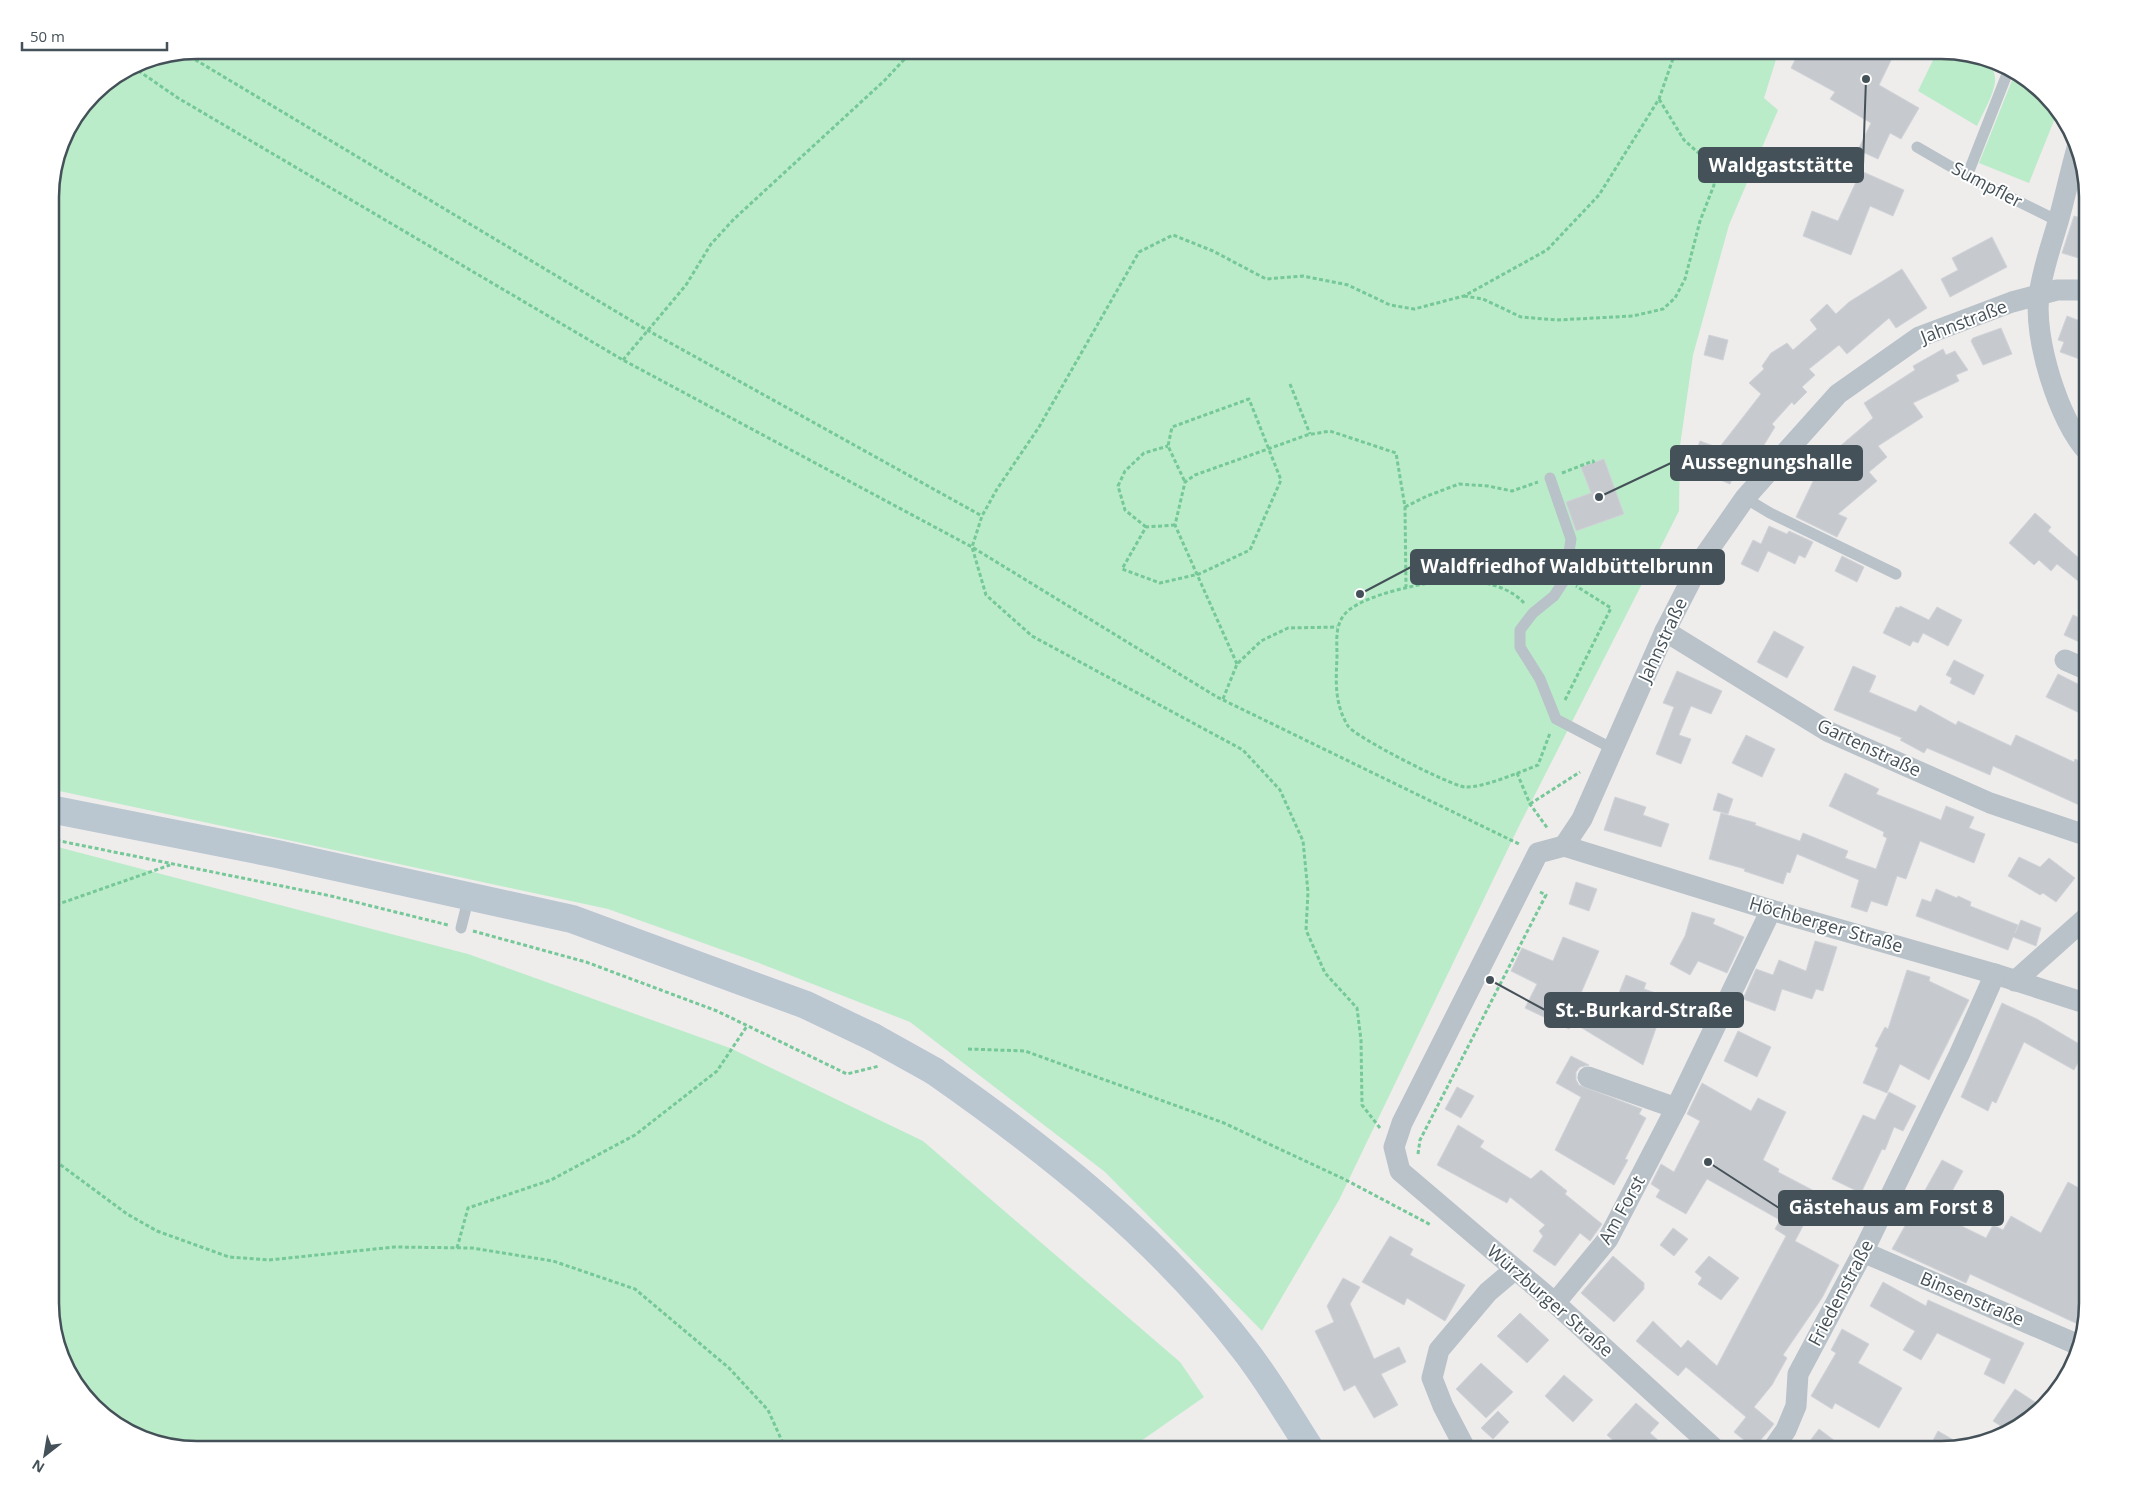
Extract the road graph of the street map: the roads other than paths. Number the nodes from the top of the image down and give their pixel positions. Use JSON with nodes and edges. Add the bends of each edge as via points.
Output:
{"nodes":[{"id":1,"x":2006,"y":76,"type":"edge"},
{"id":2,"x":1917,"y":147,"type":"dead end"},
{"id":3,"x":2074,"y":157,"type":"edge"},
{"id":4,"x":1967,"y":176,"type":"junction"},
{"id":5,"x":2058,"y":221,"type":"junction"},
{"id":6,"x":2079,"y":290,"type":"edge"},
{"id":7,"x":2039,"y":296,"type":"junction"},
{"id":8,"x":2079,"y":440,"type":"edge"},
{"id":9,"x":1550,"y":478,"type":"road end"},
{"id":10,"x":1745,"y":498,"type":"junction"},
{"id":11,"x":1896,"y":574,"type":"dead end"},
{"id":12,"x":1665,"y":630,"type":"junction"},
{"id":13,"x":2065,"y":660,"type":"dead end"},
{"id":14,"x":2079,"y":666,"type":"edge"},
{"id":15,"x":1614,"y":750,"type":"junction"},
{"id":16,"x":59,"y":812,"type":"edge"},
{"id":17,"x":2079,"y":833,"type":"edge"},
{"id":18,"x":1564,"y":846,"type":"junction"},
{"id":19,"x":469,"y":896,"type":"junction"},
{"id":20,"x":1771,"y":910,"type":"junction"},
{"id":21,"x":2079,"y":924,"type":"edge"},
{"id":22,"x":462,"y":928,"type":"road end"},
{"id":23,"x":1995,"y":974,"type":"junction"},
{"id":24,"x":2016,"y":980,"type":"junction"},
{"id":25,"x":2079,"y":1001,"type":"edge"},
{"id":26,"x":1588,"y":1077,"type":"dead end"},
{"id":27,"x":1676,"y":1108,"type":"junction"},
{"id":28,"x":1863,"y":1252,"type":"junction"},
{"id":29,"x":1514,"y":1270,"type":"junction"},
{"id":30,"x":1555,"y":1303,"type":"junction"},
{"id":31,"x":2074,"y":1343,"type":"edge"},
{"id":32,"x":1305,"y":1441,"type":"edge"},
{"id":33,"x":1461,"y":1441,"type":"edge"},
{"id":34,"x":1706,"y":1441,"type":"edge"},
{"id":35,"x":1778,"y":1441,"type":"edge"}],
"edges":[{"from":1,"to":4,"type":"lane"},
{"from":2,"to":4,"type":"lane","name":"Sumpfler"},
{"from":3,"to":5,"type":"street"},
{"from":4,"to":5,"type":"lane","name":"Sumpfler"},
{"from":5,"to":7,"type":"street"},
{"from":6,"to":7,"type":"street","name":"Jahnstraße","via":[[2057,290]]},
{"from":7,"to":8,"type":"street","via":[[2039,326],[2047,366],[2059,402]]},
{"from":7,"to":10,"type":"street","name":"Jahnstraße","via":[[2012,302],[1919,337],[1838,394]]},
{"from":9,"to":15,"type":"lane","via":[[1572,539],[1565,578],[1554,596],[1533,613],[1520,630],[1520,647],[1540,679],[1556,719]]},
{"from":10,"to":11,"type":"lane"},
{"from":10,"to":12,"type":"street","name":"Jahnstraße","via":[[1702,560]]},
{"from":12,"to":15,"type":"street","name":"Jahnstraße"},
{"from":12,"to":17,"type":"street","name":"Gartenstraße","via":[[1829,732],[1990,803]]},
{"from":13,"to":14,"type":"street"},
{"from":15,"to":18,"type":"street","name":"Jahnstraße","via":[[1582,819]]},
{"from":16,"to":19,"type":"main road"},
{"from":18,"to":20,"type":"street","name":"Höchberger Straße"},
{"from":18,"to":29,"type":"street","name":"Würzburger Straße","via":[[1538,853],[1402,1123],[1394,1146],[1400,1171]]},
{"from":19,"to":22,"type":"lane"},
{"from":19,"to":32,"type":"main road","bridge":true,"via":[[572,919],[806,1005],[934,1071],[996,1114],[1077,1178],[1152,1246],[1242,1347],[1264,1375]]},
{"from":20,"to":23,"type":"street","name":"Höchberger Straße"},
{"from":20,"to":27,"type":"street","name":"Am Forst"},
{"from":21,"to":24,"type":"street"},
{"from":23,"to":24,"type":"street","name":"Höchberger Straße"},
{"from":23,"to":28,"type":"street","name":"Friedenstraße"},
{"from":24,"to":25,"type":"street","name":"Höchberger Straße"},
{"from":26,"to":27,"type":"street"},
{"from":27,"to":30,"type":"street","name":"Am Forst","via":[[1608,1240]]},
{"from":28,"to":31,"type":"street","name":"Binsenstraße"},
{"from":28,"to":35,"type":"street","name":"Friedenstraße","via":[[1798,1374],[1796,1406]]},
{"from":29,"to":30,"type":"street","name":"Würzburger Straße"},
{"from":29,"to":33,"type":"street","via":[[1488,1292],[1438,1350],[1432,1378]]},
{"from":30,"to":34,"type":"street","name":"Würzburger Straße"}]}
